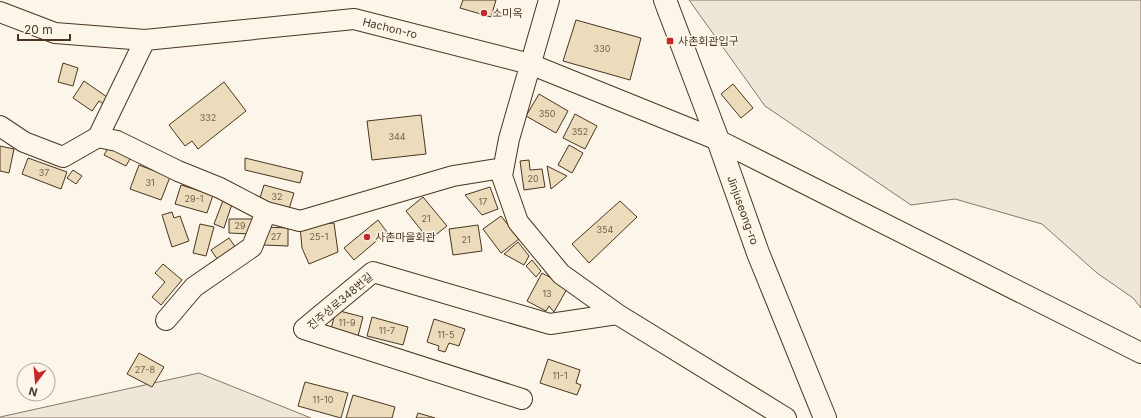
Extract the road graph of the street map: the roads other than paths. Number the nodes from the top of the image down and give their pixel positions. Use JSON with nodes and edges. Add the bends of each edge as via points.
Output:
{"nodes":[{"id":1,"x":549,"y":0,"type":"edge"},
{"id":2,"x":664,"y":0,"type":"edge"},
{"id":3,"x":0,"y":12,"type":"edge"},
{"id":4,"x":145,"y":40,"type":"junction"},
{"id":5,"x":530,"y":64,"type":"junction"},
{"id":6,"x":0,"y":126,"type":"edge"},
{"id":7,"x":98,"y":137,"type":"junction"},
{"id":8,"x":718,"y":140,"type":"junction"},
{"id":9,"x":503,"y":168,"type":"junction"},
{"id":10,"x":266,"y":212,"type":"junction"},
{"id":11,"x":617,"y":314,"type":"junction"},
{"id":12,"x":166,"y":320,"type":"dead end"},
{"id":13,"x":1141,"y":353,"type":"edge"},
{"id":14,"x":522,"y":399,"type":"dead end"},
{"id":15,"x":786,"y":418,"type":"edge"},
{"id":16,"x":825,"y":418,"type":"edge"}],
"edges":[{"from":1,"to":5,"type":"street"},
{"from":2,"to":8,"type":"main road","name":"Jinjuseong-ro"},
{"from":3,"to":4,"type":"street","name":"Hachon-ro","via":[[55,34]]},
{"from":4,"to":5,"type":"street","name":"Hachon-ro","via":[[354,19]]},
{"from":4,"to":7,"type":"street"},
{"from":5,"to":8,"type":"street","name":"Hachon-ro"},
{"from":5,"to":9,"type":"street"},
{"from":6,"to":7,"type":"street","via":[[24,142],[63,157]]},
{"from":7,"to":10,"type":"street","via":[[117,141]]},
{"from":8,"to":13,"type":"street","name":"Hachon-ro"},
{"from":8,"to":16,"type":"main road","name":"Jinjuseong-ro","via":[[758,253]]},
{"from":9,"to":10,"type":"street","via":[[454,176],[300,221]]},
{"from":9,"to":11,"type":"street","via":[[502,176],[518,222],[561,274]]},
{"from":10,"to":12,"type":"street","via":[[252,247],[194,287]]},
{"from":11,"to":14,"type":"street","name":"진주성로348번길","via":[[550,324],[373,272],[304,329]]},
{"from":11,"to":15,"type":"street"}]}
